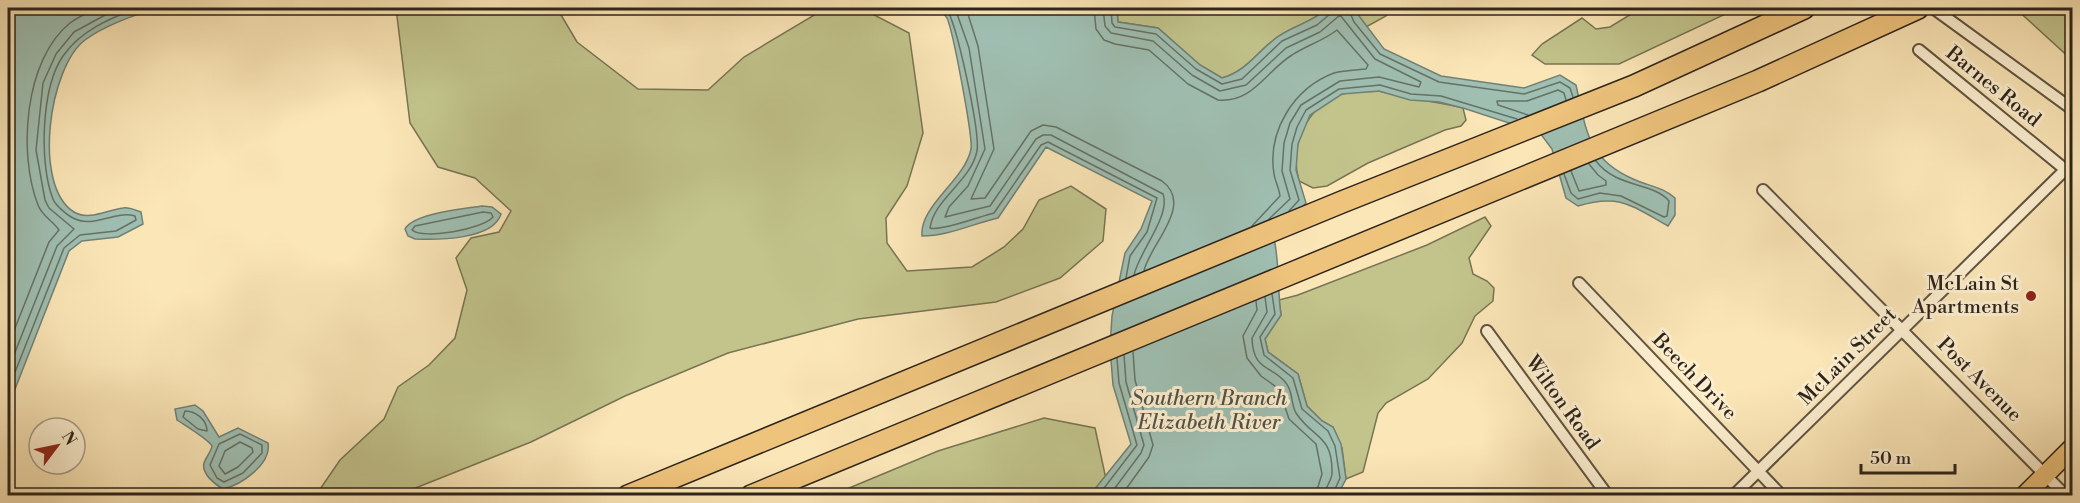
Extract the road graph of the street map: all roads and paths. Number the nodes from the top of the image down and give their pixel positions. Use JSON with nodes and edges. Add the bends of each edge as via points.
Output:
{"nodes":[{"id":1,"x":1803,"y":8,"type":"edge"},
{"id":2,"x":1918,"y":8,"type":"edge"},
{"id":3,"x":1933,"y":8,"type":"edge"},
{"id":4,"x":1919,"y":50,"type":"dead end"},
{"id":5,"x":2073,"y":109,"type":"edge"},
{"id":6,"x":2069,"y":172,"type":"edge"},
{"id":7,"x":1763,"y":190,"type":"dead end"},
{"id":8,"x":1579,"y":283,"type":"dead end"},
{"id":9,"x":1902,"y":328,"type":"junction"},
{"id":10,"x":1487,"y":331,"type":"dead end"},
{"id":11,"x":2073,"y":448,"type":"edge"},
{"id":12,"x":1758,"y":471,"type":"junction"},
{"id":13,"x":2046,"y":474,"type":"junction"},
{"id":14,"x":628,"y":495,"type":"edge"},
{"id":15,"x":751,"y":495,"type":"edge"},
{"id":16,"x":1608,"y":495,"type":"edge"},
{"id":17,"x":1733,"y":495,"type":"edge"},
{"id":18,"x":1782,"y":495,"type":"edge"},
{"id":19,"x":2024,"y":495,"type":"edge"},
{"id":20,"x":2066,"y":495,"type":"edge"}],
"edges":[{"from":1,"to":14,"type":"highway","via":[[1634,86]]},
{"from":2,"to":15,"type":"highway","via":[[1827,52]]},
{"from":3,"to":5,"type":"street","name":"Barnes Road"},
{"from":4,"to":6,"type":"street","name":"Barnes Road"},
{"from":6,"to":9,"type":"street","name":"McLain Street"},
{"from":7,"to":9,"type":"street","name":"Post Avenue"},
{"from":8,"to":12,"type":"street","name":"Beech Drive"},
{"from":9,"to":12,"type":"street","name":"McLain Street"},
{"from":9,"to":13,"type":"street","name":"Post Avenue"},
{"from":10,"to":16,"type":"street","name":"Wilton Road"},
{"from":11,"to":13,"type":"main road"},
{"from":12,"to":17,"type":"street","name":"McLain Street"},
{"from":12,"to":18,"type":"street","name":"Beech Drive"},
{"from":13,"to":19,"type":"main road"},
{"from":13,"to":20,"type":"street","name":"Post Avenue"}]}
